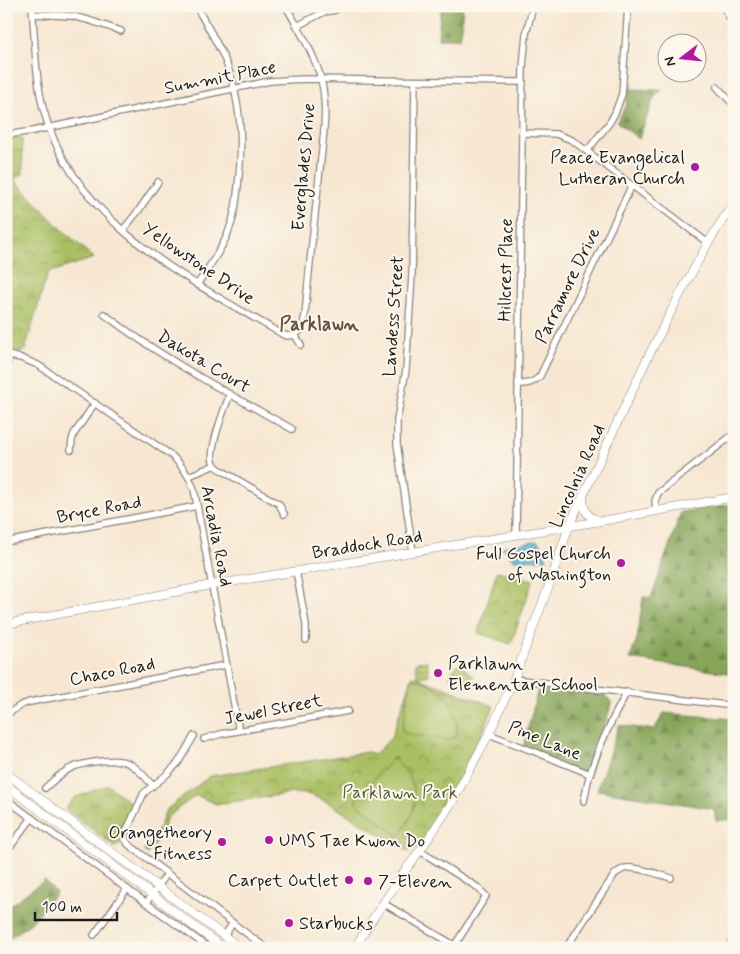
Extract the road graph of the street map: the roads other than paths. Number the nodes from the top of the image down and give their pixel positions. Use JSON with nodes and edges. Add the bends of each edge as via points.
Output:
{"nodes":[{"id":1,"x":32,"y":6,"type":"edge"},
{"id":2,"x":196,"y":6,"type":"edge"},
{"id":3,"x":286,"y":6,"type":"edge"},
{"id":4,"x":533,"y":6,"type":"edge"},
{"id":5,"x":628,"y":6,"type":"edge"},
{"id":6,"x":723,"y":6,"type":"edge"},
{"id":7,"x":335,"y":10,"type":"dead end"},
{"id":8,"x":33,"y":14,"type":"junction"},
{"id":9,"x":734,"y":25,"type":"edge"},
{"id":10,"x":297,"y":26,"type":"junction"},
{"id":11,"x":121,"y":31,"type":"dead end"},
{"id":12,"x":321,"y":80,"type":"junction"},
{"id":13,"x":415,"y":81,"type":"junction"},
{"id":14,"x":523,"y":82,"type":"junction"},
{"id":15,"x":718,"y":87,"type":"dead end"},
{"id":16,"x":234,"y":88,"type":"junction"},
{"id":17,"x":734,"y":105,"type":"edge"},
{"id":18,"x":49,"y":127,"type":"junction"},
{"id":19,"x":6,"y":133,"type":"edge"},
{"id":20,"x":522,"y":133,"type":"junction"},
{"id":21,"x":587,"y":151,"type":"junction"},
{"id":22,"x":158,"y":182,"type":"dead end"},
{"id":23,"x":632,"y":185,"type":"junction"},
{"id":24,"x":734,"y":202,"type":"edge"},
{"id":25,"x":123,"y":230,"type":"junction"},
{"id":26,"x":708,"y":243,"type":"junction"},
{"id":27,"x":197,"y":285,"type":"junction"},
{"id":28,"x":104,"y":314,"type":"dead end"},
{"id":29,"x":295,"y":335,"type":"junction"},
{"id":30,"x":302,"y":345,"type":"dead end"},
{"id":31,"x":7,"y":355,"type":"edge"},
{"id":32,"x":6,"y":375,"type":"edge"},
{"id":33,"x":518,"y":384,"type":"junction"},
{"id":34,"x":230,"y":394,"type":"junction"},
{"id":35,"x":95,"y":403,"type":"junction"},
{"id":36,"x":292,"y":429,"type":"dead end"},
{"id":37,"x":734,"y":434,"type":"edge"},
{"id":38,"x":71,"y":450,"type":"dead end"},
{"id":39,"x":215,"y":465,"type":"junction"},
{"id":40,"x":189,"y":476,"type":"junction"},
{"id":41,"x":583,"y":496,"type":"junction"},
{"id":42,"x":734,"y":497,"type":"edge"},
{"id":43,"x":197,"y":506,"type":"junction"},
{"id":44,"x":656,"y":511,"type":"junction"},
{"id":45,"x":284,"y":514,"type":"dead end"},
{"id":46,"x":607,"y":520,"type":"junction"},
{"id":47,"x":569,"y":526,"type":"junction"},
{"id":48,"x":516,"y":535,"type":"junction"},
{"id":49,"x":6,"y":542,"type":"edge"},
{"id":50,"x":413,"y":552,"type":"junction"},
{"id":51,"x":296,"y":571,"type":"junction"},
{"id":52,"x":212,"y":585,"type":"junction"},
{"id":53,"x":6,"y":624,"type":"edge"},
{"id":54,"x":306,"y":640,"type":"dead end"},
{"id":55,"x":226,"y":665,"type":"junction"},
{"id":56,"x":514,"y":679,"type":"junction"},
{"id":57,"x":627,"y":692,"type":"junction"},
{"id":58,"x":734,"y":706,"type":"edge"},
{"id":59,"x":348,"y":711,"type":"dead end"},
{"id":60,"x":6,"y":715,"type":"edge"},
{"id":61,"x":239,"y":731,"type":"junction"},
{"id":62,"x":489,"y":734,"type":"junction"},
{"id":63,"x":194,"y":736,"type":"dead end"},
{"id":64,"x":204,"y":739,"type":"dead end"},
{"id":65,"x":6,"y":772,"type":"edge"},
{"id":66,"x":590,"y":774,"type":"junction"},
{"id":67,"x":6,"y":785,"type":"edge"},
{"id":68,"x":152,"y":785,"type":"junction"},
{"id":69,"x":44,"y":788,"type":"dead end"},
{"id":70,"x":6,"y":799,"type":"edge"},
{"id":71,"x":584,"y":801,"type":"dead end"},
{"id":72,"x":32,"y":818,"type":"junction"},
{"id":73,"x":420,"y":851,"type":"junction"},
{"id":74,"x":6,"y":852,"type":"edge"},
{"id":75,"x":167,"y":874,"type":"junction"},
{"id":76,"x":670,"y":878,"type":"dead end"},
{"id":77,"x":158,"y":886,"type":"junction"},
{"id":78,"x":127,"y":889,"type":"junction"},
{"id":79,"x":152,"y":895,"type":"junction"},
{"id":80,"x":146,"y":903,"type":"junction"},
{"id":81,"x":383,"y":903,"type":"junction"},
{"id":82,"x":233,"y":923,"type":"junction"},
{"id":83,"x":94,"y":935,"type":"dead end"},
{"id":84,"x":734,"y":935,"type":"edge"},
{"id":85,"x":224,"y":936,"type":"junction"},
{"id":86,"x":454,"y":947,"type":"edge"},
{"id":87,"x":209,"y":948,"type":"edge"},
{"id":88,"x":223,"y":948,"type":"edge"},
{"id":89,"x":240,"y":948,"type":"edge"},
{"id":90,"x":266,"y":948,"type":"edge"},
{"id":91,"x":355,"y":948,"type":"edge"},
{"id":92,"x":566,"y":948,"type":"edge"},
{"id":93,"x":729,"y":948,"type":"edge"}],
"edges":[{"from":1,"to":8,"type":"street","name":"Yellowstone Drive"},
{"from":2,"to":16,"type":"street","via":[[225,60]]},
{"from":3,"to":10,"type":"street","name":"Everglades Drive"},
{"from":4,"to":14,"type":"street","name":"Hillcrest Place","via":[[525,43]]},
{"from":5,"to":21,"type":"street","via":[[622,94],[610,122]]},
{"from":6,"to":9,"type":"street"},
{"from":7,"to":10,"type":"street"},
{"from":8,"to":11,"type":"street","via":[[62,14]]},
{"from":8,"to":18,"type":"street","name":"Yellowstone Drive","via":[[38,84]]},
{"from":10,"to":12,"type":"street","name":"Everglades Drive"},
{"from":12,"to":13,"type":"street","name":"Summit Place"},
{"from":12,"to":16,"type":"street","name":"Summit Place","via":[[283,79]]},
{"from":12,"to":29,"type":"street","name":"Everglades Drive","via":[[325,116],[305,315],[302,329]]},
{"from":13,"to":14,"type":"street","name":"Summit Place"},
{"from":13,"to":50,"type":"street","name":"Landess Street","via":[[412,275],[406,370],[396,432]]},
{"from":14,"to":20,"type":"street","name":"Hillcrest Place"},
{"from":15,"to":17,"type":"street"},
{"from":16,"to":18,"type":"street","name":"Summit Place"},
{"from":16,"to":27,"type":"street","via":[[241,139],[236,209],[222,246]]},
{"from":18,"to":19,"type":"street","name":"Summit Place"},
{"from":18,"to":25,"type":"street","name":"Yellowstone Drive","via":[[78,182]]},
{"from":20,"to":21,"type":"street","via":[[564,136]]},
{"from":20,"to":33,"type":"street","name":"Hillcrest Place"},
{"from":21,"to":23,"type":"street"},
{"from":22,"to":25,"type":"street"},
{"from":23,"to":26,"type":"street"},
{"from":23,"to":33,"type":"street","name":"Parramore Drive","via":[[540,376],[532,383]]},
{"from":24,"to":26,"type":"main road","name":"Lincolnia Road"},
{"from":25,"to":27,"type":"street","name":"Yellowstone Drive"},
{"from":26,"to":41,"type":"main road","name":"Lincolnia Road","via":[[646,361]]},
{"from":27,"to":29,"type":"street","name":"Yellowstone Drive","via":[[282,334]]},
{"from":28,"to":34,"type":"street","name":"Dakota Court","via":[[149,346]]},
{"from":29,"to":30,"type":"street"},
{"from":31,"to":32,"type":"street"},
{"from":31,"to":35,"type":"street","name":"Arcadia Road","via":[[38,365]]},
{"from":33,"to":48,"type":"street","name":"Hillcrest Place"},
{"from":34,"to":36,"type":"street","name":"Dakota Court"},
{"from":34,"to":39,"type":"street","via":[[213,448]]},
{"from":35,"to":38,"type":"street","via":[[74,434]]},
{"from":35,"to":40,"type":"street","name":"Arcadia Road","via":[[171,455]]},
{"from":37,"to":44,"type":"street","via":[[658,493]]},
{"from":39,"to":40,"type":"street"},
{"from":39,"to":45,"type":"street","via":[[279,504]]},
{"from":40,"to":43,"type":"street","name":"Arcadia Road"},
{"from":41,"to":46,"type":"main road","via":[[585,510],[590,517]]},
{"from":41,"to":47,"type":"main road","name":"Lincolnia Road"},
{"from":42,"to":44,"type":"main road","name":"Braddock Road"},
{"from":43,"to":49,"type":"street","name":"Bryce Road"},
{"from":43,"to":52,"type":"street","name":"Arcadia Road"},
{"from":44,"to":46,"type":"main road","name":"Braddock Road"},
{"from":46,"to":47,"type":"main road","name":"Braddock Road"},
{"from":47,"to":48,"type":"main road","name":"Braddock Road"},
{"from":47,"to":56,"type":"main road","name":"Lincolnia Road"},
{"from":48,"to":50,"type":"main road","name":"Braddock Road"},
{"from":50,"to":51,"type":"main road","name":"Braddock Road"},
{"from":51,"to":52,"type":"main road","name":"Braddock Road"},
{"from":51,"to":54,"type":"street"},
{"from":52,"to":53,"type":"main road","name":"Braddock Road"},
{"from":52,"to":55,"type":"street","name":"Arcadia Road"},
{"from":55,"to":60,"type":"street","name":"Chaco Road","via":[[30,702]]},
{"from":55,"to":61,"type":"street","name":"Arcadia Road"},
{"from":56,"to":57,"type":"street"},
{"from":56,"to":62,"type":"main road","name":"Lincolnia Road"},
{"from":57,"to":58,"type":"street"},
{"from":57,"to":66,"type":"street","name":"Pine Lane","via":[[607,730]]},
{"from":59,"to":61,"type":"street","name":"Jewel Street"},
{"from":61,"to":64,"type":"street","name":"Jewel Street"},
{"from":62,"to":66,"type":"street","name":"Pine Lane"},
{"from":62,"to":73,"type":"main road","name":"Lincolnia Road","via":[[451,804]]},
{"from":63,"to":68,"type":"street","via":[[178,763]]},
{"from":65,"to":77,"type":"main road"},
{"from":66,"to":71,"type":"street"},
{"from":67,"to":79,"type":"main road"},
{"from":68,"to":69,"type":"street","via":[[129,763],[109,760],[76,766]]},
{"from":68,"to":75,"type":"street","via":[[144,793],[124,836],[128,844]]},
{"from":70,"to":72,"type":"street"},
{"from":72,"to":74,"type":"street"},
{"from":72,"to":78,"type":"street"},
{"from":73,"to":81,"type":"main road","name":"Lincolnia Road"},
{"from":73,"to":86,"type":"street","via":[[486,896]]},
{"from":75,"to":77,"type":"street"},
{"from":75,"to":82,"type":"street"},
{"from":76,"to":92,"type":"street","via":[[635,868],[620,870]]},
{"from":77,"to":79,"type":"street"},
{"from":77,"to":85,"type":"main road"},
{"from":78,"to":80,"type":"street"},
{"from":78,"to":83,"type":"street"},
{"from":79,"to":80,"type":"street"},
{"from":79,"to":88,"type":"main road"},
{"from":80,"to":87,"type":"street"},
{"from":81,"to":86,"type":"street"},
{"from":81,"to":91,"type":"main road","name":"Lincolnia Road"},
{"from":82,"to":85,"type":"street"},
{"from":82,"to":90,"type":"street"},
{"from":84,"to":93,"type":"street"},
{"from":85,"to":89,"type":"main road"}]}
